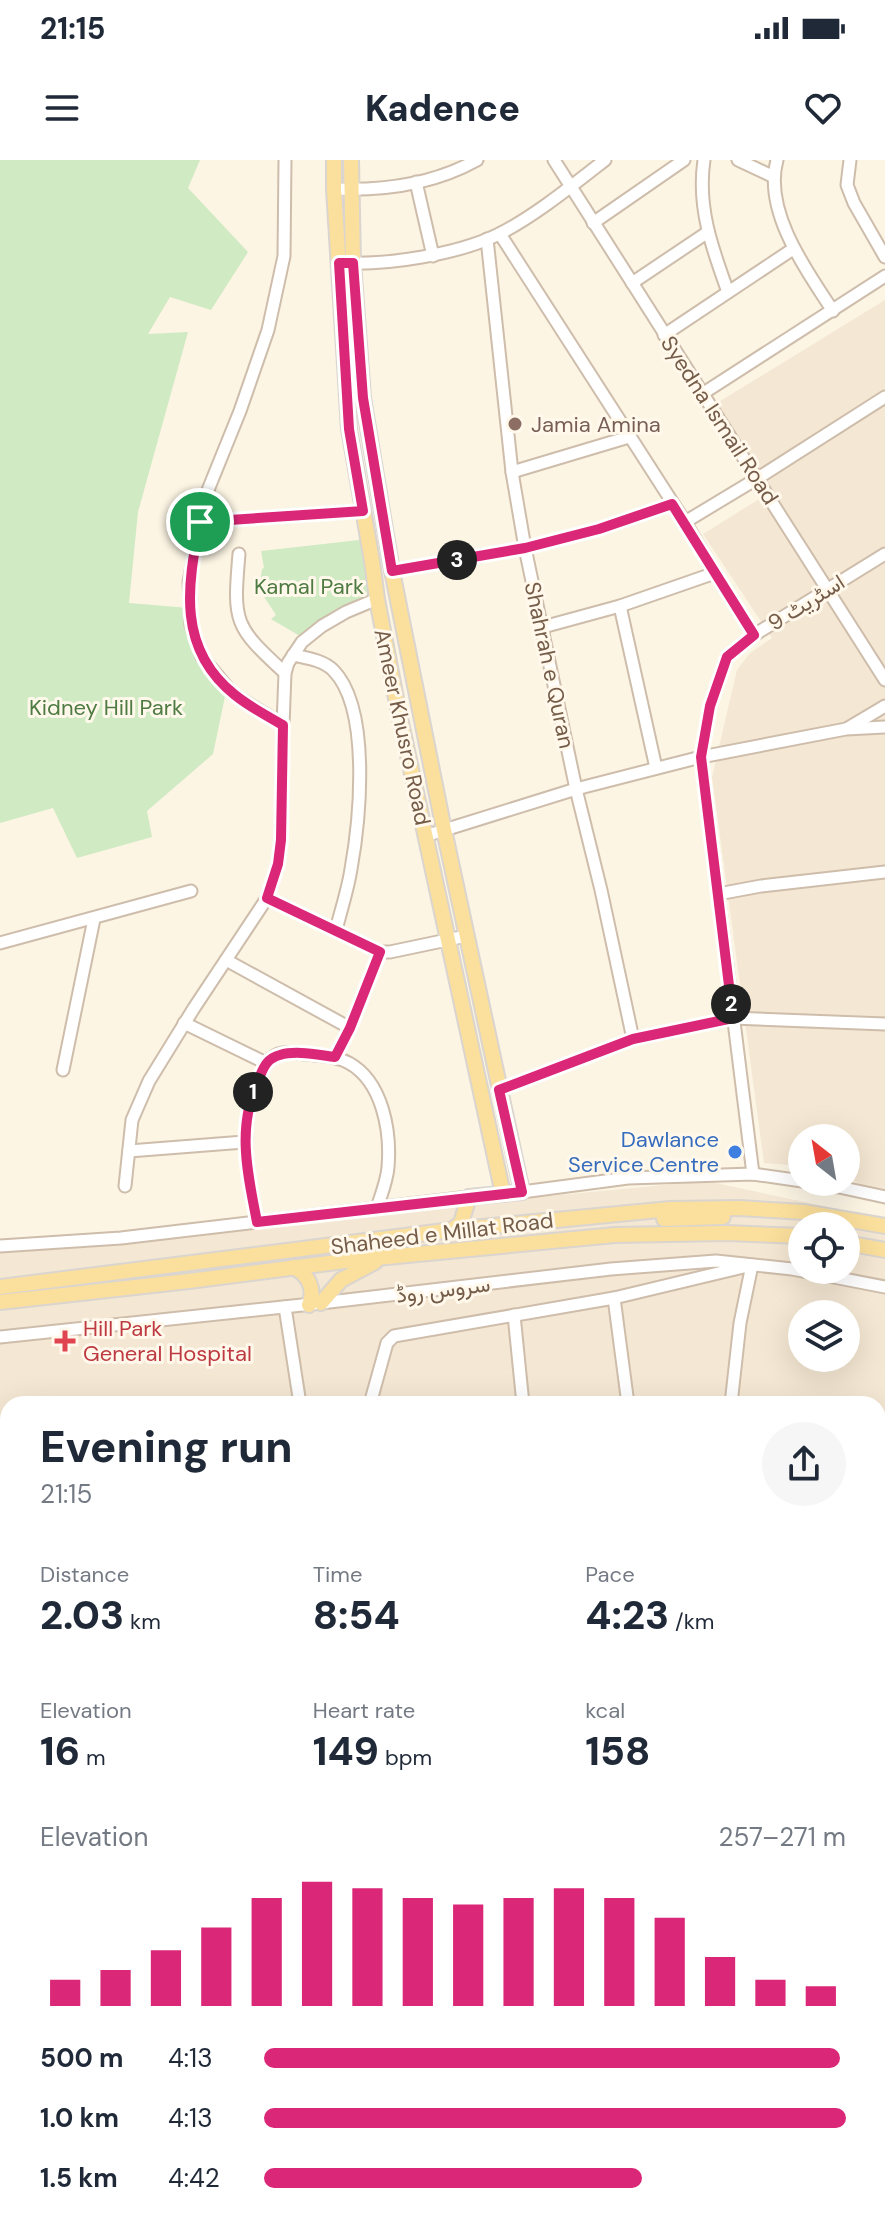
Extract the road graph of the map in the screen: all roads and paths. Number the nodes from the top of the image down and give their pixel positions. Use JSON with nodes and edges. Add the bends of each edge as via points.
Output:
{"nodes":[{"id":1,"x":285,"y":160,"type":"edge"},
{"id":2,"x":334,"y":160,"type":"edge"},
{"id":3,"x":351,"y":160,"type":"edge"},
{"id":4,"x":477,"y":160,"type":"edge"},
{"id":5,"x":554,"y":160,"type":"edge"},
{"id":6,"x":605,"y":160,"type":"edge"},
{"id":7,"x":684,"y":160,"type":"edge"},
{"id":8,"x":704,"y":160,"type":"edge"},
{"id":9,"x":738,"y":160,"type":"edge"},
{"id":10,"x":777,"y":160,"type":"edge"},
{"id":11,"x":850,"y":160,"type":"edge"},
{"id":12,"x":772,"y":176,"type":"junction"},
{"id":13,"x":416,"y":182,"type":"junction"},
{"id":14,"x":570,"y":187,"type":"junction"},
{"id":15,"x":334,"y":189,"type":"junction"},
{"id":16,"x":351,"y":190,"type":"junction"},
{"id":17,"x":593,"y":223,"type":"junction"},
{"id":18,"x":708,"y":232,"type":"junction"},
{"id":19,"x":500,"y":234,"type":"junction"},
{"id":20,"x":487,"y":239,"type":"junction"},
{"id":21,"x":793,"y":249,"type":"junction"},
{"id":22,"x":433,"y":256,"type":"junction"},
{"id":23,"x":885,"y":257,"type":"edge"},
{"id":24,"x":346,"y":263,"type":"junction"},
{"id":25,"x":885,"y":276,"type":"edge"},
{"id":26,"x":632,"y":283,"type":"junction"},
{"id":27,"x":728,"y":292,"type":"junction"},
{"id":28,"x":833,"y":311,"type":"junction"},
{"id":29,"x":664,"y":335,"type":"junction"},
{"id":30,"x":702,"y":394,"type":"junction"},
{"id":31,"x":885,"y":397,"type":"edge"},
{"id":32,"x":629,"y":437,"type":"junction"},
{"id":33,"x":512,"y":472,"type":"junction"},
{"id":34,"x":758,"y":478,"type":"junction"},
{"id":35,"x":672,"y":504,"type":"junction"},
{"id":36,"x":363,"y":511,"type":"junction"},
{"id":37,"x":200,"y":522,"type":"junction"},
{"id":38,"x":685,"y":522,"type":"junction"},
{"id":39,"x":525,"y":548,"type":"junction"},
{"id":40,"x":239,"y":554,"type":"dead end"},
{"id":41,"x":885,"y":554,"type":"edge"},
{"id":42,"x":392,"y":571,"type":"junction"},
{"id":43,"x":715,"y":573,"type":"junction"},
{"id":44,"x":828,"y":589,"type":"junction"},
{"id":45,"x":377,"y":599,"type":"junction"},
{"id":46,"x":620,"y":606,"type":"junction"},
{"id":47,"x":543,"y":627,"type":"junction"},
{"id":48,"x":754,"y":635,"type":"junction"},
{"id":49,"x":293,"y":655,"type":"junction"},
{"id":50,"x":285,"y":673,"type":"junction"},
{"id":51,"x":885,"y":680,"type":"edge"},
{"id":52,"x":885,"y":706,"type":"edge"},
{"id":53,"x":283,"y":725,"type":"junction"},
{"id":54,"x":885,"y":727,"type":"edge"},
{"id":55,"x":846,"y":729,"type":"junction"},
{"id":56,"x":701,"y":757,"type":"junction"},
{"id":57,"x":656,"y":768,"type":"junction"},
{"id":58,"x":576,"y":789,"type":"junction"},
{"id":59,"x":444,"y":830,"type":"junction"},
{"id":60,"x":425,"y":836,"type":"junction"},
{"id":61,"x":885,"y":872,"type":"edge"},
{"id":62,"x":191,"y":891,"type":"dead end"},
{"id":63,"x":718,"y":894,"type":"junction"},
{"id":64,"x":267,"y":898,"type":"junction"},
{"id":65,"x":94,"y":919,"type":"junction"},
{"id":66,"x":336,"y":930,"type":"junction"},
{"id":67,"x":466,"y":936,"type":"junction"},
{"id":68,"x":448,"y":941,"type":"junction"},
{"id":69,"x":0,"y":943,"type":"edge"},
{"id":70,"x":380,"y":952,"type":"junction"},
{"id":71,"x":226,"y":960,"type":"junction"},
{"id":72,"x":733,"y":1018,"type":"junction"},
{"id":73,"x":184,"y":1023,"type":"junction"},
{"id":74,"x":885,"y":1024,"type":"edge"},
{"id":75,"x":350,"y":1028,"type":"junction"},
{"id":76,"x":633,"y":1039,"type":"junction"},
{"id":77,"x":335,"y":1057,"type":"junction"},
{"id":78,"x":266,"y":1063,"type":"junction"},
{"id":79,"x":63,"y":1070,"type":"dead end"},
{"id":80,"x":499,"y":1090,"type":"junction"},
{"id":81,"x":244,"y":1142,"type":"junction"},
{"id":82,"x":129,"y":1151,"type":"junction"},
{"id":83,"x":753,"y":1174,"type":"junction"},
{"id":84,"x":788,"y":1179,"type":"edge"},
{"id":85,"x":125,"y":1186,"type":"dead end"},
{"id":86,"x":522,"y":1192,"type":"junction"},
{"id":87,"x":860,"y":1192,"type":"edge"},
{"id":88,"x":503,"y":1194,"type":"junction"},
{"id":89,"x":469,"y":1197,"type":"junction"},
{"id":90,"x":885,"y":1197,"type":"edge"},
{"id":91,"x":377,"y":1208,"type":"junction"},
{"id":92,"x":257,"y":1222,"type":"junction"},
{"id":93,"x":492,"y":1226,"type":"junction"},
{"id":94,"x":788,"y":1229,"type":"edge"},
{"id":95,"x":452,"y":1230,"type":"junction"},
{"id":96,"x":615,"y":1235,"type":"junction"},
{"id":97,"x":788,"y":1235,"type":"edge"},
{"id":98,"x":860,"y":1237,"type":"edge"},
{"id":99,"x":885,"y":1239,"type":"edge"},
{"id":100,"x":860,"y":1242,"type":"edge"},
{"id":101,"x":0,"y":1246,"type":"edge"},
{"id":102,"x":386,"y":1257,"type":"junction"},
{"id":103,"x":752,"y":1265,"type":"junction"},
{"id":104,"x":293,"y":1267,"type":"junction"},
{"id":105,"x":0,"y":1287,"type":"edge"},
{"id":106,"x":885,"y":1287,"type":"edge"},
{"id":107,"x":614,"y":1298,"type":"junction"},
{"id":108,"x":0,"y":1302,"type":"edge"},
{"id":109,"x":315,"y":1304,"type":"junction"},
{"id":110,"x":285,"y":1307,"type":"junction"},
{"id":111,"x":514,"y":1315,"type":"junction"},
{"id":112,"x":0,"y":1337,"type":"edge"},
{"id":113,"x":299,"y":1396,"type":"edge"},
{"id":114,"x":372,"y":1396,"type":"edge"},
{"id":115,"x":522,"y":1396,"type":"edge"},
{"id":116,"x":627,"y":1396,"type":"edge"},
{"id":117,"x":732,"y":1396,"type":"edge"}],
"edges":[{"from":1,"to":37,"type":"street","via":[[284,256],[268,330]]},
{"from":2,"to":15,"type":"main road","name":"Ameer Khusro Road"},
{"from":3,"to":16,"type":"main road","name":"Ameer Khusro Road"},
{"from":4,"to":13,"type":"street"},
{"from":5,"to":14,"type":"street","name":"Syedna Ismail Road"},
{"from":6,"to":14,"type":"street"},
{"from":7,"to":17,"type":"street"},
{"from":8,"to":18,"type":"street","via":[[702,202]]},
{"from":9,"to":12,"type":"street"},
{"from":10,"to":12,"type":"street"},
{"from":11,"to":23,"type":"street","via":[[847,185]]},
{"from":12,"to":21,"type":"street"},
{"from":13,"to":16,"type":"street"},
{"from":13,"to":22,"type":"street"},
{"from":14,"to":17,"type":"street","name":"Syedna Ismail Road"},
{"from":14,"to":19,"type":"street"},
{"from":15,"to":16,"type":"street"},
{"from":15,"to":24,"type":"main road","name":"Ameer Khusro Road"},
{"from":16,"to":24,"type":"main road","name":"Ameer Khusro Road"},
{"from":17,"to":26,"type":"street","name":"Syedna Ismail Road"},
{"from":18,"to":26,"type":"street"},
{"from":18,"to":27,"type":"street"},
{"from":19,"to":20,"type":"street"},
{"from":19,"to":32,"type":"street"},
{"from":20,"to":22,"type":"street"},
{"from":20,"to":33,"type":"street","name":"Shahrah e Quran"},
{"from":21,"to":27,"type":"street"},
{"from":21,"to":28,"type":"street"},
{"from":22,"to":24,"type":"street"},
{"from":24,"to":36,"type":"main road","name":"Ameer Khusro Road","via":[[349,429]]},
{"from":24,"to":42,"type":"main road","name":"Ameer Khusro Road"},
{"from":25,"to":28,"type":"street"},
{"from":26,"to":29,"type":"street","name":"Syedna Ismail Road"},
{"from":27,"to":29,"type":"street"},
{"from":28,"to":30,"type":"street"},
{"from":29,"to":30,"type":"street","name":"Syedna Ismail Road"},
{"from":30,"to":34,"type":"street","name":"Syedna Ismail Road"},
{"from":31,"to":34,"type":"street"},
{"from":32,"to":33,"type":"street"},
{"from":32,"to":35,"type":"street"},
{"from":33,"to":39,"type":"street","name":"Shahrah e Quran"},
{"from":34,"to":38,"type":"street"},
{"from":34,"to":44,"type":"street","name":"Syedna Ismail Road"},
{"from":35,"to":38,"type":"street"},
{"from":35,"to":39,"type":"street"},
{"from":36,"to":37,"type":"street"},
{"from":36,"to":45,"type":"main road","name":"Ameer Khusro Road"},
{"from":37,"to":53,"type":"street","via":[[189,582],[195,640],[202,657],[233,694]]},
{"from":38,"to":43,"type":"street"},
{"from":39,"to":42,"type":"street"},
{"from":39,"to":47,"type":"street","name":"Shahrah e Quran"},
{"from":40,"to":50,"type":"street","via":[[237,615],[257,647]]},
{"from":41,"to":44,"type":"street","name":"اسٹریٹ 9"},
{"from":42,"to":59,"type":"main road","name":"Ameer Khusro Road"},
{"from":43,"to":46,"type":"street"},
{"from":43,"to":48,"type":"street"},
{"from":44,"to":48,"type":"street","name":"اسٹریٹ 9"},
{"from":44,"to":51,"type":"street","name":"Syedna Ismail Road"},
{"from":45,"to":49,"type":"street","via":[[322,626]]},
{"from":45,"to":60,"type":"main road","name":"Ameer Khusro Road"},
{"from":46,"to":47,"type":"street"},
{"from":46,"to":57,"type":"street"},
{"from":47,"to":58,"type":"street","name":"Shahrah e Quran"},
{"from":48,"to":56,"type":"street","name":"اسٹریٹ 9","via":[[727,657],[710,706]]},
{"from":49,"to":50,"type":"street"},
{"from":49,"to":66,"type":"street","via":[[332,668],[351,698],[358,736],[359,809]]},
{"from":50,"to":53,"type":"street"},
{"from":52,"to":55,"type":"street"},
{"from":53,"to":64,"type":"street","via":[[281,840]]},
{"from":54,"to":55,"type":"street"},
{"from":55,"to":56,"type":"street"},
{"from":56,"to":57,"type":"street"},
{"from":56,"to":63,"type":"street","name":"اسٹریٹ 9"},
{"from":57,"to":58,"type":"street"},
{"from":58,"to":59,"type":"street"},
{"from":58,"to":76,"type":"street","name":"Shahrah e Quran"},
{"from":59,"to":60,"type":"street"},
{"from":59,"to":67,"type":"main road","name":"Ameer Khusro Road"},
{"from":60,"to":68,"type":"main road","name":"Ameer Khusro Road"},
{"from":61,"to":63,"type":"street"},
{"from":62,"to":65,"type":"street"},
{"from":63,"to":72,"type":"street","name":"اسٹریٹ 9"},
{"from":64,"to":66,"type":"street"},
{"from":64,"to":71,"type":"street"},
{"from":65,"to":69,"type":"street"},
{"from":65,"to":79,"type":"street"},
{"from":66,"to":70,"type":"street"},
{"from":67,"to":68,"type":"street"},
{"from":67,"to":80,"type":"main road","name":"Ameer Khusro Road"},
{"from":68,"to":70,"type":"street"},
{"from":68,"to":88,"type":"main road","name":"Ameer Khusro Road"},
{"from":70,"to":75,"type":"street"},
{"from":71,"to":73,"type":"street"},
{"from":71,"to":75,"type":"street"},
{"from":72,"to":74,"type":"street"},
{"from":72,"to":76,"type":"street"},
{"from":72,"to":83,"type":"street","name":"اسٹریٹ 9"},
{"from":73,"to":78,"type":"street"},
{"from":73,"to":82,"type":"street","via":[[132,1120]]},
{"from":75,"to":77,"type":"street"},
{"from":76,"to":80,"type":"street"},
{"from":77,"to":78,"type":"street","via":[[283,1053]]},
{"from":77,"to":91,"type":"street","via":[[359,1070],[379,1100],[388,1169]]},
{"from":78,"to":81,"type":"street","via":[[251,1095]]},
{"from":80,"to":86,"type":"main road","name":"Ameer Khusro Road"},
{"from":81,"to":82,"type":"street"},
{"from":81,"to":92,"type":"street"},
{"from":82,"to":85,"type":"street"},
{"from":83,"to":84,"type":"street"},
{"from":83,"to":86,"type":"street","via":[[628,1178]]},
{"from":86,"to":88,"type":"main road"},
{"from":87,"to":90,"type":"street"},
{"from":88,"to":89,"type":"main road"},
{"from":89,"to":91,"type":"street"},
{"from":89,"to":93,"type":"main road"},
{"from":89,"to":95,"type":"main road","via":[[461,1223]]},
{"from":91,"to":92,"type":"street"},
{"from":92,"to":101,"type":"street"},
{"from":93,"to":95,"type":"main road","name":"Shaheed e Millat Road"},
{"from":93,"to":99,"type":"main road","name":"Shaheed e Millat Road","via":[[670,1209],[739,1208],[804,1212]]},
{"from":94,"to":96,"type":"main road","via":[[631,1228]]},
{"from":95,"to":105,"type":"main road","name":"Shaheed e Millat Road"},
{"from":96,"to":97,"type":"main road","name":"Shaheed e Millat Road"},
{"from":96,"to":102,"type":"main road","name":"Shaheed e Millat Road"},
{"from":98,"to":99,"type":"main road"},
{"from":99,"to":100,"type":"main road"},
{"from":102,"to":104,"type":"main road","name":"Shaheed e Millat Road"},
{"from":102,"to":109,"type":"main road","via":[[341,1280]]},
{"from":103,"to":106,"type":"street","name":"سروس روڈ"},
{"from":103,"to":107,"type":"street"},
{"from":103,"to":109,"type":"street","name":"سروس روڈ","via":[[716,1261],[611,1269]]},
{"from":103,"to":117,"type":"street"},
{"from":104,"to":108,"type":"main road","name":"Shaheed e Millat Road"},
{"from":104,"to":109,"type":"main road","via":[[309,1282]]},
{"from":107,"to":111,"type":"street"},
{"from":107,"to":116,"type":"street"},
{"from":109,"to":110,"type":"street","name":"سروس روڈ"},
{"from":110,"to":112,"type":"street","name":"سروس روڈ"},
{"from":110,"to":113,"type":"street"},
{"from":111,"to":114,"type":"street","via":[[394,1336],[387,1343]]},
{"from":111,"to":115,"type":"street"}]}
